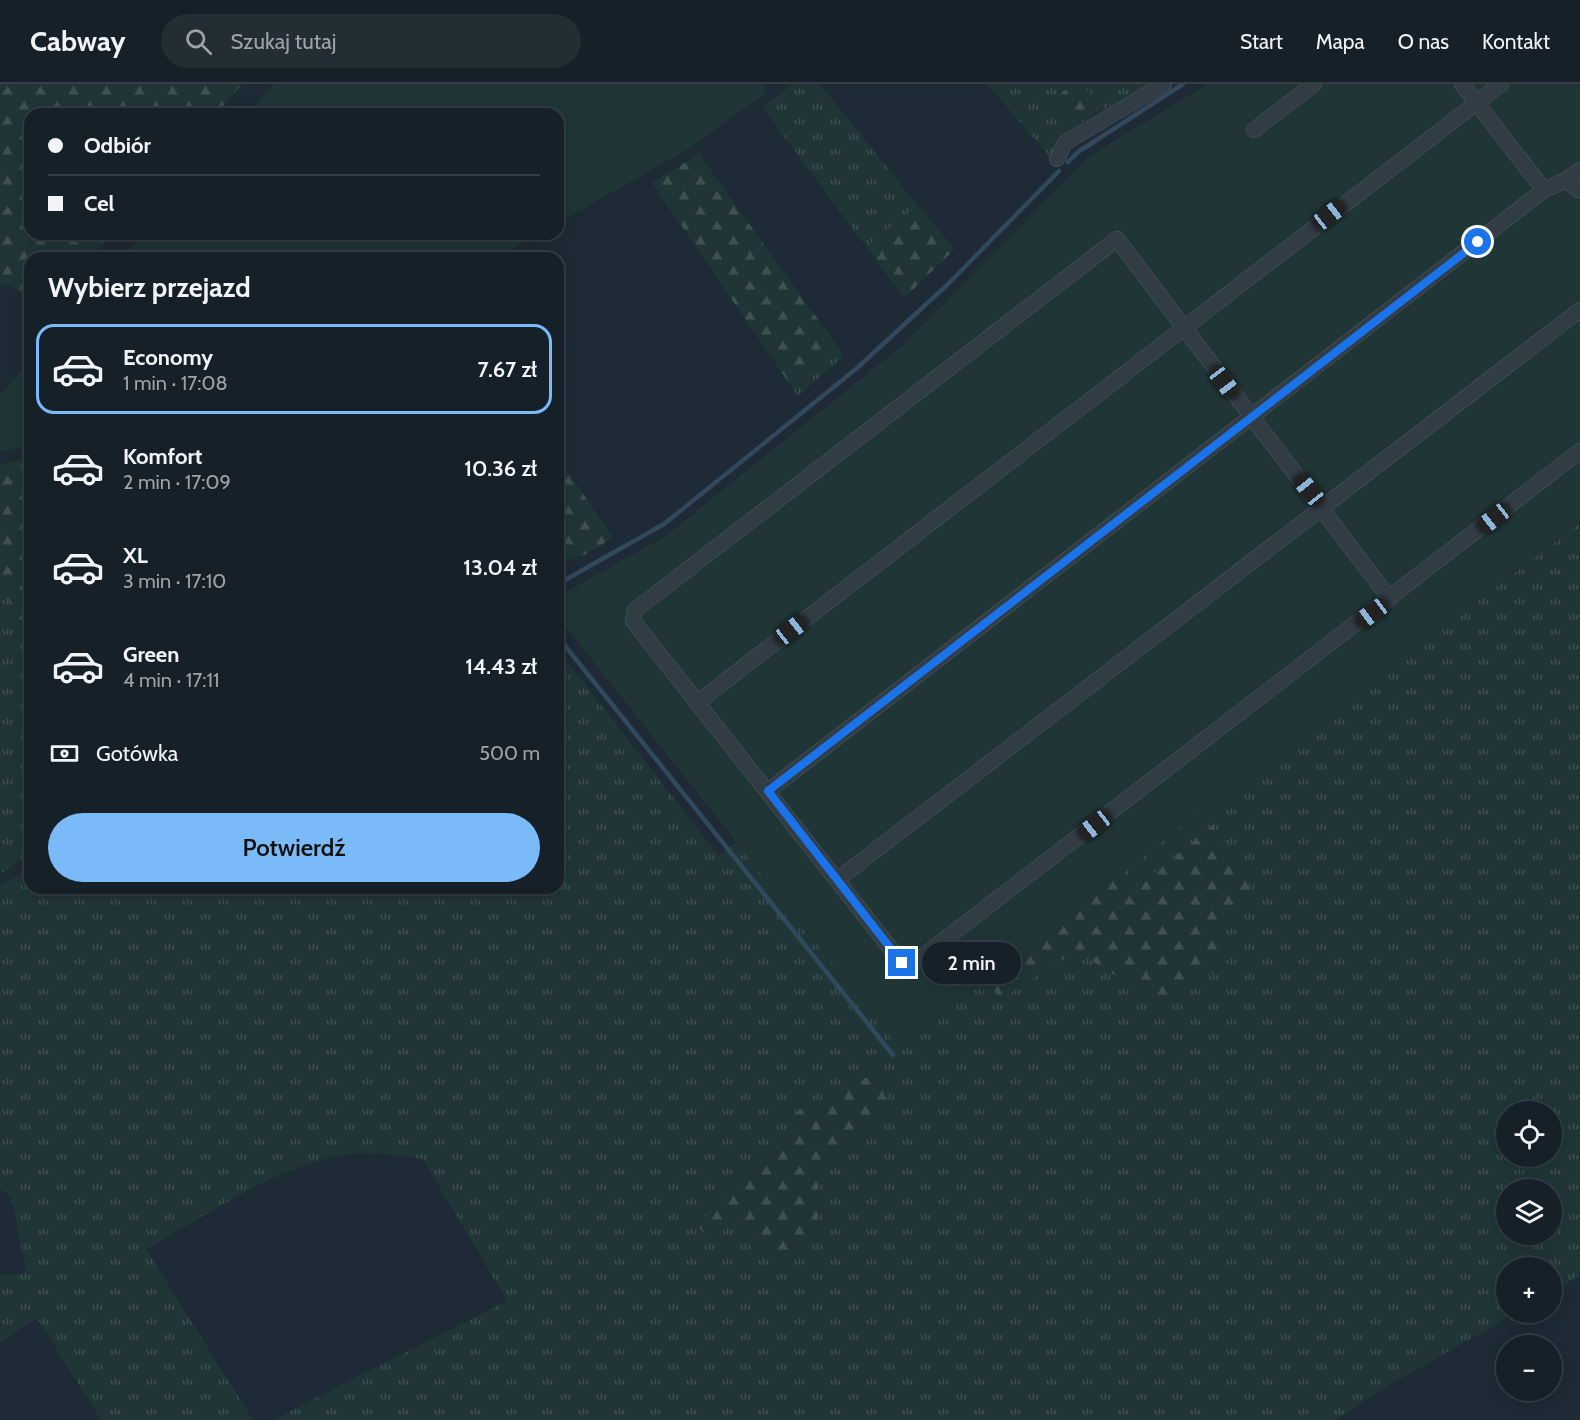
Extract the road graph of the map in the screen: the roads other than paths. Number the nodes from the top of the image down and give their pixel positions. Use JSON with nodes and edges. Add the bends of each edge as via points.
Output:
{"nodes":[{"id":1,"x":1164,"y":84,"type":"edge"},
{"id":2,"x":1314,"y":84,"type":"edge"},
{"id":3,"x":1462,"y":84,"type":"edge"},
{"id":4,"x":1501,"y":84,"type":"edge"},
{"id":5,"x":1476,"y":102,"type":"junction"},
{"id":6,"x":1254,"y":130,"type":"dead end"},
{"id":7,"x":1057,"y":159,"type":"dead end"},
{"id":8,"x":1580,"y":170,"type":"edge"},
{"id":9,"x":1566,"y":180,"type":"junction"},
{"id":10,"x":1544,"y":190,"type":"junction"},
{"id":11,"x":1580,"y":191,"type":"edge"},
{"id":12,"x":1580,"y":310,"type":"edge"},
{"id":13,"x":1182,"y":328,"type":"junction"},
{"id":14,"x":1251,"y":418,"type":"junction"},
{"id":15,"x":1580,"y":451,"type":"edge"},
{"id":16,"x":1323,"y":509,"type":"junction"},
{"id":17,"x":1390,"y":599,"type":"junction"},
{"id":18,"x":698,"y":702,"type":"junction"},
{"id":19,"x":768,"y":791,"type":"junction"},
{"id":20,"x":838,"y":879,"type":"junction"}],
"edges":[{"from":1,"to":7,"type":"street","via":[[1065,143]]},
{"from":2,"to":6,"type":"street"},
{"from":3,"to":5,"type":"street"},
{"from":4,"to":5,"type":"street"},
{"from":5,"to":10,"type":"street"},
{"from":5,"to":13,"type":"street"},
{"from":8,"to":9,"type":"street"},
{"from":9,"to":10,"type":"street"},
{"from":9,"to":11,"type":"street"},
{"from":10,"to":14,"type":"street"},
{"from":12,"to":16,"type":"street"},
{"from":13,"to":14,"type":"street"},
{"from":13,"to":18,"type":"street"},
{"from":13,"to":18,"type":"street","via":[[1117,239],[645,602],[635,610],[633,621]]},
{"from":14,"to":16,"type":"street"},
{"from":14,"to":19,"type":"street"},
{"from":15,"to":17,"type":"street"},
{"from":16,"to":17,"type":"street"},
{"from":16,"to":20,"type":"street"},
{"from":17,"to":20,"type":"street","via":[[910,966],[902,963]]},
{"from":18,"to":19,"type":"street"},
{"from":19,"to":20,"type":"street"}]}
